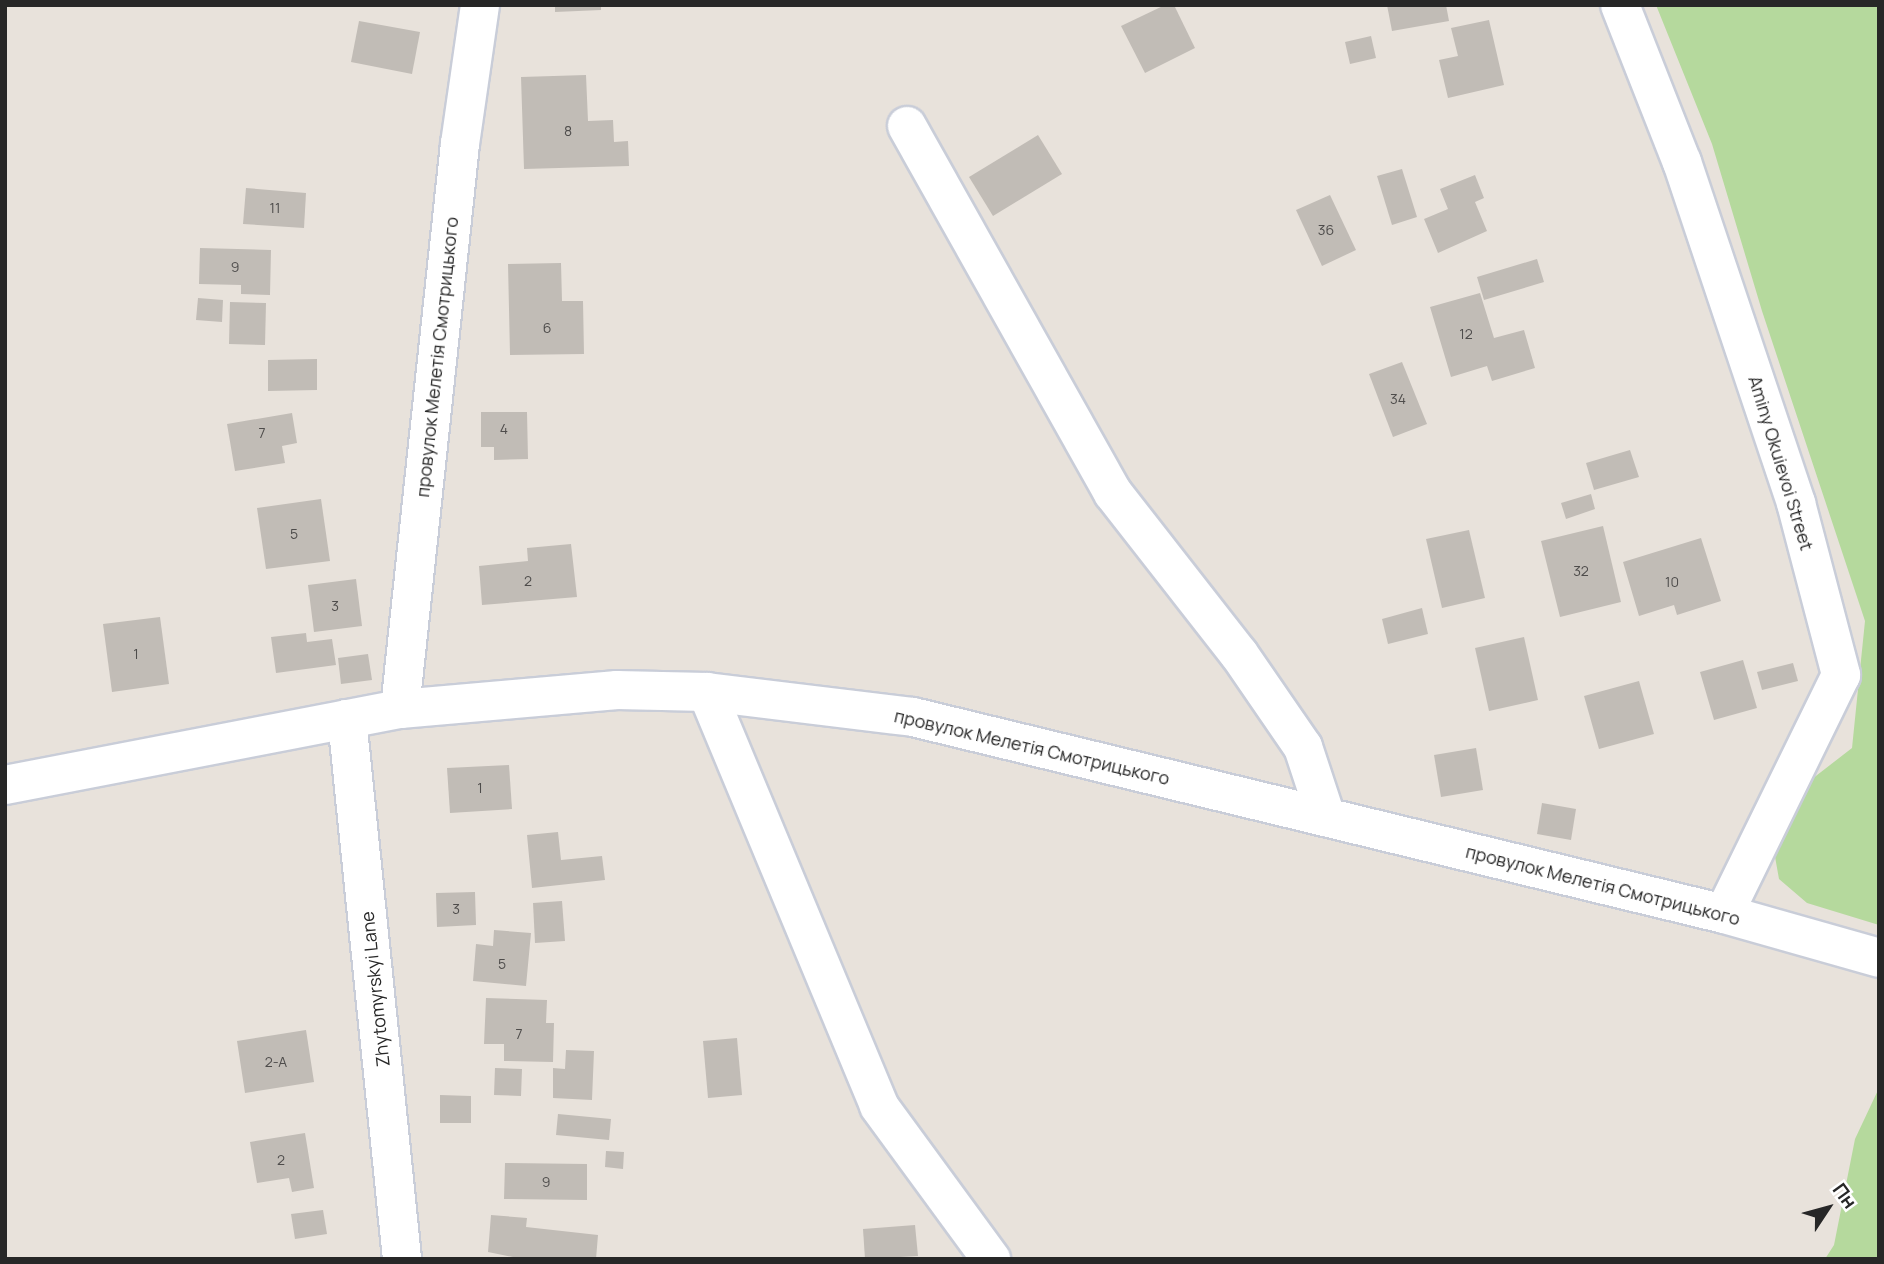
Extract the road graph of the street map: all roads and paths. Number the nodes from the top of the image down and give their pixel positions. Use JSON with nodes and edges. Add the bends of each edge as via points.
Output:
{"nodes":[{"id":1,"x":480,"y":5,"type":"edge"},
{"id":2,"x":1620,"y":5,"type":"edge"},
{"id":3,"x":906,"y":126,"type":"dead end"},
{"id":4,"x":707,"y":692,"type":"junction"},
{"id":5,"x":400,"y":709,"type":"junction"},
{"id":6,"x":347,"y":719,"type":"junction"},
{"id":7,"x":5,"y":786,"type":"edge"},
{"id":8,"x":1326,"y":817,"type":"junction"},
{"id":9,"x":1724,"y":914,"type":"junction"},
{"id":10,"x":1879,"y":958,"type":"edge"},
{"id":11,"x":402,"y":1259,"type":"edge"},
{"id":12,"x":991,"y":1259,"type":"edge"}],
"edges":[{"from":1,"to":5,"type":"street","name":"провулок Мелетія Смотрицького","via":[[460,144]]},
{"from":2,"to":9,"type":"street","name":"Aminy Okuievoi Street","via":[[1682,162],[1796,503],[1841,675]]},
{"from":3,"to":8,"type":"street","via":[[1113,493],[1239,654],[1303,747]]},
{"from":4,"to":5,"type":"street","name":"провулок Мелетія Смотрицького","via":[[617,690]]},
{"from":4,"to":8,"type":"street","name":"провулок Мелетія Смотрицького","via":[[913,717]]},
{"from":4,"to":12,"type":"street","via":[[879,1105]]},
{"from":5,"to":6,"type":"street","name":"провулок Мелетія Смотрицького"},
{"from":6,"to":7,"type":"street","name":"провулок Мелетія Смотрицького"},
{"from":6,"to":11,"type":"street","name":"Zhytomyrskyi Lane"},
{"from":8,"to":9,"type":"street","name":"провулок Мелетія Смотрицького"},
{"from":9,"to":10,"type":"street","name":"провулок Мелетія Смотрицького"}]}
